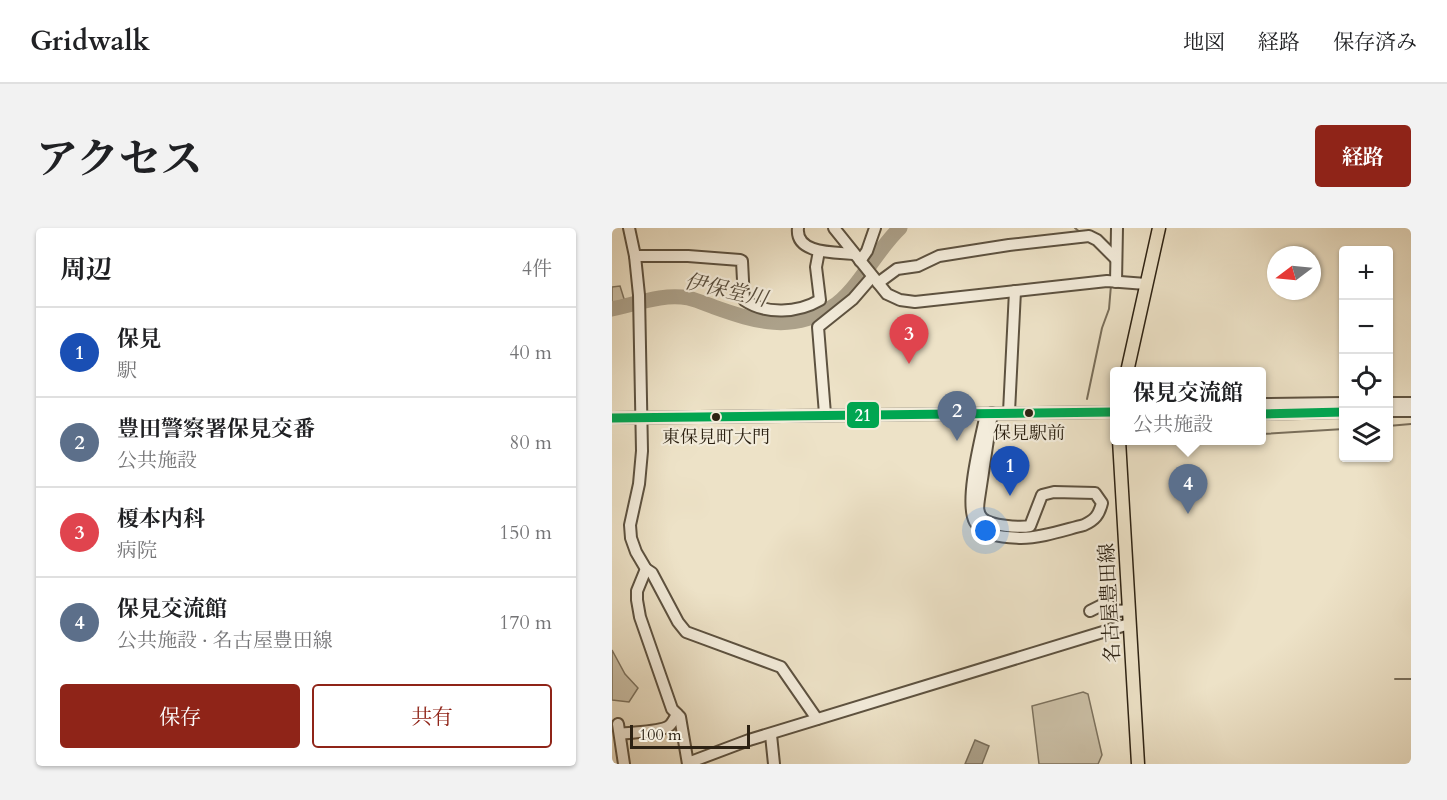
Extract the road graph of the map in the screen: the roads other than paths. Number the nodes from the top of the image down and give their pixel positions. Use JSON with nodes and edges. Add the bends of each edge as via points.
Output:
{"nodes":[{"id":1,"x":629,"y":228,"type":"edge"},
{"id":2,"x":798,"y":228,"type":"edge"},
{"id":3,"x":834,"y":228,"type":"edge"},
{"id":4,"x":875,"y":228,"type":"edge"},
{"id":5,"x":1117,"y":228,"type":"edge"},
{"id":6,"x":1159,"y":228,"type":"edge"},
{"id":7,"x":819,"y":251,"type":"junction"},
{"id":8,"x":635,"y":256,"type":"junction"},
{"id":9,"x":1116,"y":259,"type":"junction"},
{"id":10,"x":866,"y":269,"type":"junction"},
{"id":11,"x":1112,"y":281,"type":"junction"},
{"id":12,"x":1146,"y":284,"type":"junction"},
{"id":13,"x":1015,"y":291,"type":"junction"},
{"id":14,"x":1128,"y":367,"type":"edge"},
{"id":15,"x":1339,"y":403,"type":"edge"},
{"id":16,"x":1393,"y":403,"type":"edge"},
{"id":17,"x":1411,"y":403,"type":"edge"},
{"id":18,"x":1266,"y":404,"type":"edge"},
{"id":19,"x":1393,"y":411,"type":"edge"},
{"id":20,"x":1411,"y":411,"type":"edge"},
{"id":21,"x":1009,"y":412,"type":"junction"},
{"id":22,"x":1110,"y":412,"type":"edge"},
{"id":23,"x":1339,"y":412,"type":"edge"},
{"id":24,"x":989,"y":413,"type":"junction"},
{"id":25,"x":825,"y":414,"type":"junction"},
{"id":26,"x":1266,"y":414,"type":"edge"},
{"id":27,"x":612,"y":417,"type":"edge"},
{"id":28,"x":642,"y":417,"type":"junction"},
{"id":29,"x":1119,"y":445,"type":"edge"},
{"id":30,"x":646,"y":569,"type":"junction"},
{"id":31,"x":1129,"y":610,"type":"junction"},
{"id":32,"x":1090,"y":611,"type":"dead end"},
{"id":33,"x":1129,"y":624,"type":"junction"},
{"id":34,"x":677,"y":714,"type":"junction"},
{"id":35,"x":817,"y":719,"type":"junction"},
{"id":36,"x":771,"y":735,"type":"junction"},
{"id":37,"x":688,"y":763,"type":"edge"},
{"id":38,"x":624,"y":764,"type":"edge"},
{"id":39,"x":774,"y":764,"type":"edge"},
{"id":40,"x":1138,"y":764,"type":"edge"}],
"edges":[{"from":1,"to":8,"type":"street"},
{"from":2,"to":7,"type":"street","via":[[801,241]]},
{"from":3,"to":10,"type":"street"},
{"from":4,"to":10,"type":"street"},
{"from":5,"to":9,"type":"street"},
{"from":6,"to":12,"type":"main road"},
{"from":7,"to":8,"type":"street","via":[[816,267],[820,300],[805,307],[763,310],[744,300],[740,260]]},
{"from":7,"to":10,"type":"street"},
{"from":8,"to":28,"type":"street"},
{"from":9,"to":10,"type":"street","via":[[1094,237],[1086,236],[939,256],[918,266]]},
{"from":9,"to":11,"type":"street"},
{"from":10,"to":13,"type":"street","via":[[887,294],[900,300],[915,302]]},
{"from":10,"to":25,"type":"street","via":[[854,299],[818,327]]},
{"from":11,"to":12,"type":"street"},
{"from":11,"to":13,"type":"street"},
{"from":12,"to":14,"type":"main road"},
{"from":13,"to":21,"type":"street"},
{"from":15,"to":18,"type":"street"},
{"from":16,"to":17,"type":"street"},
{"from":19,"to":20,"type":"street"},
{"from":21,"to":22,"type":"street"},
{"from":21,"to":24,"type":"street"},
{"from":23,"to":26,"type":"street"},
{"from":24,"to":24,"type":"street","via":[[978,510],[982,518],[1020,528],[1030,526],[1042,495],[1054,492],[1097,495],[1102,503],[1093,521],[1023,538],[990,534],[975,524],[971,494]]},
{"from":24,"to":25,"type":"street"},
{"from":25,"to":28,"type":"street"},
{"from":27,"to":28,"type":"street"},
{"from":28,"to":30,"type":"street","via":[[639,484],[630,525],[631,538]]},
{"from":29,"to":31,"type":"main road","name":"名古屋豊田線"},
{"from":30,"to":34,"type":"street","via":[[637,591],[640,617]]},
{"from":30,"to":35,"type":"street","via":[[686,632],[781,667]]},
{"from":31,"to":32,"type":"street","via":[[1117,611],[1106,603]]},
{"from":31,"to":33,"type":"main road","name":"名古屋豊田線"},
{"from":33,"to":35,"type":"street"},
{"from":33,"to":40,"type":"main road","name":"名古屋豊田線"},
{"from":34,"to":37,"type":"street"},
{"from":34,"to":38,"type":"street","via":[[670,726],[662,729],[619,729]]},
{"from":35,"to":36,"type":"street"},
{"from":36,"to":37,"type":"street"},
{"from":36,"to":39,"type":"street"}]}
